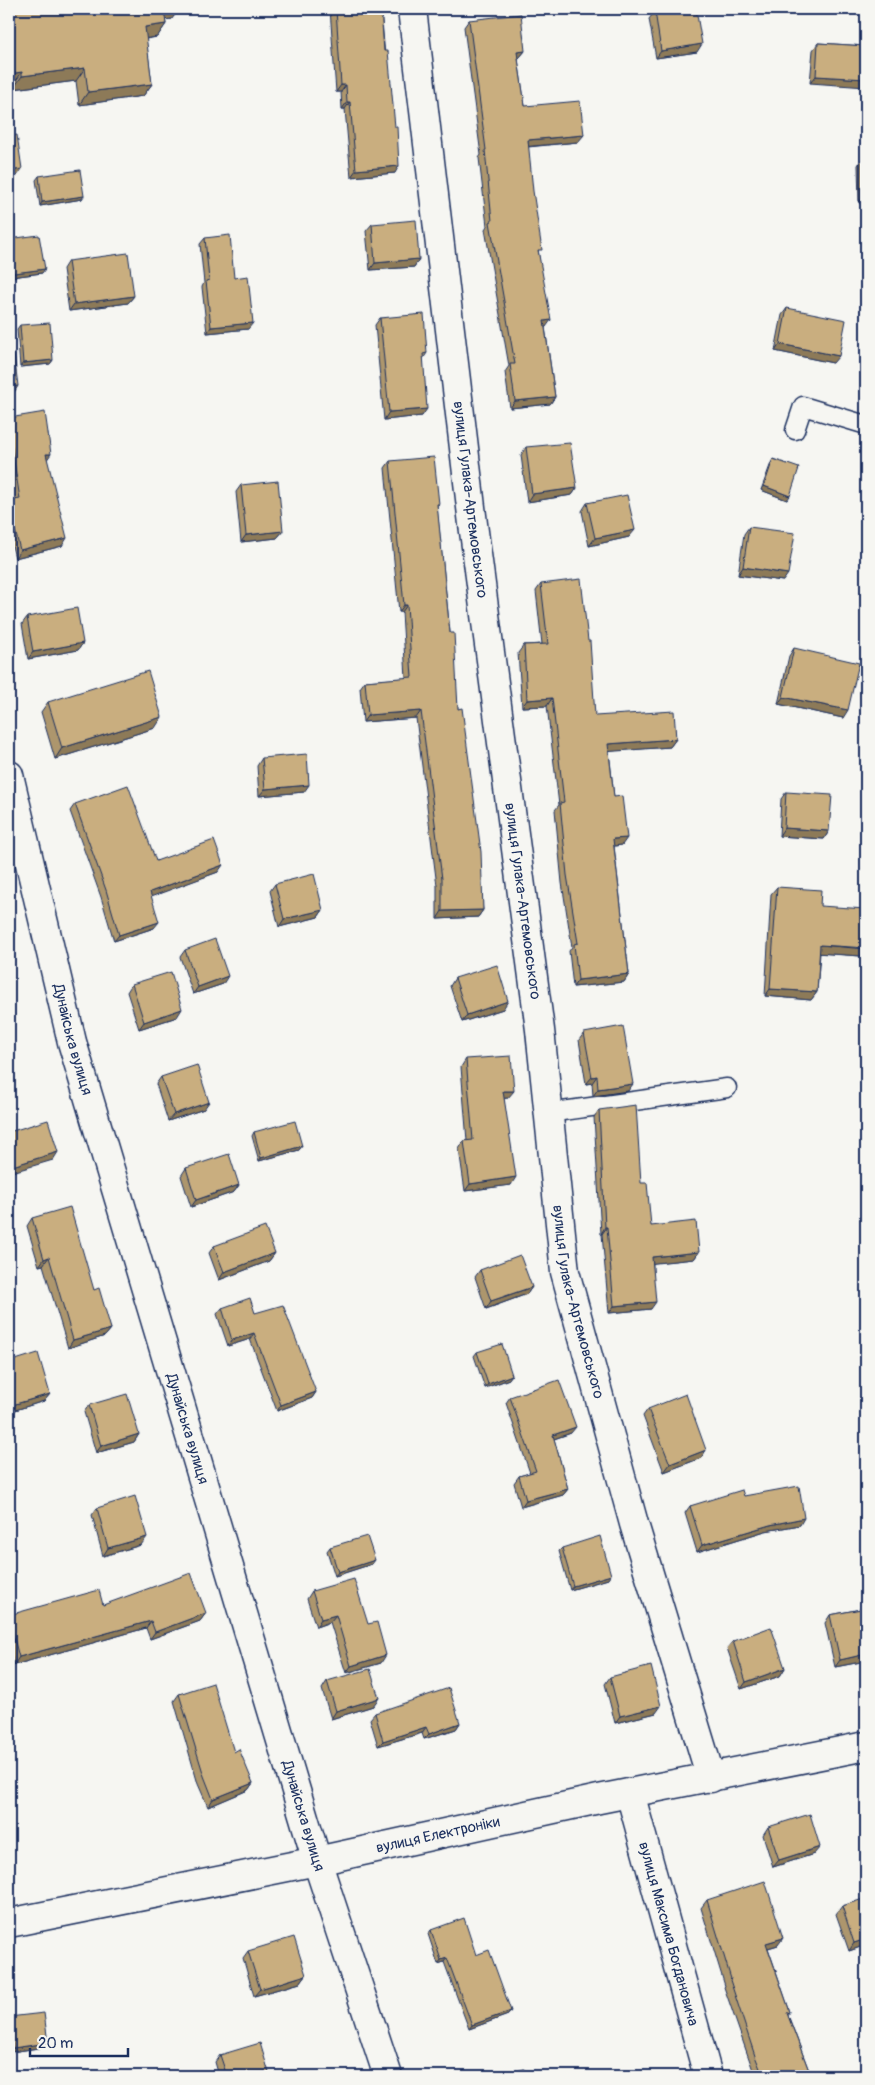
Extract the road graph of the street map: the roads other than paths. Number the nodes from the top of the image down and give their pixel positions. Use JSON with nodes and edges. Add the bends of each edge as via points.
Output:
{"nodes":[{"id":1,"x":412,"y":9,"type":"edge"},
{"id":2,"x":866,"y":425,"type":"edge"},
{"id":3,"x":795,"y":430,"type":"dead end"},
{"id":4,"x":9,"y":774,"type":"edge"},
{"id":5,"x":727,"y":1088,"type":"dead end"},
{"id":6,"x":548,"y":1113,"type":"junction"},
{"id":7,"x":866,"y":1746,"type":"edge"},
{"id":8,"x":711,"y":1778,"type":"junction"},
{"id":9,"x":630,"y":1793,"type":"junction"},
{"id":10,"x":317,"y":1861,"type":"junction"},
{"id":11,"x":9,"y":1924,"type":"edge"},
{"id":12,"x":388,"y":2076,"type":"edge"},
{"id":13,"x":708,"y":2076,"type":"edge"}],
"edges":[{"from":1,"to":6,"type":"street","name":"вулиця Гулака-Артемовського"},
{"from":2,"to":3,"type":"lane","via":[[803,406]]},
{"from":4,"to":10,"type":"street","name":"Дунайська вулиця","via":[[72,1042]]},
{"from":5,"to":6,"type":"lane"},
{"from":6,"to":8,"type":"street","name":"вулиця Гулака-Артемовського","via":[[565,1272],[634,1524]]},
{"from":7,"to":8,"type":"street","name":"вулиця Електроніки"},
{"from":8,"to":9,"type":"street","name":"вулиця Електроніки"},
{"from":9,"to":10,"type":"street","name":"вулиця Електроніки"},
{"from":9,"to":13,"type":"street","name":"вулиця Максима Богдановича"},
{"from":10,"to":11,"type":"street","name":"вулиця Електроніки"},
{"from":10,"to":12,"type":"street","name":"Дунайська вулиця"}]}
